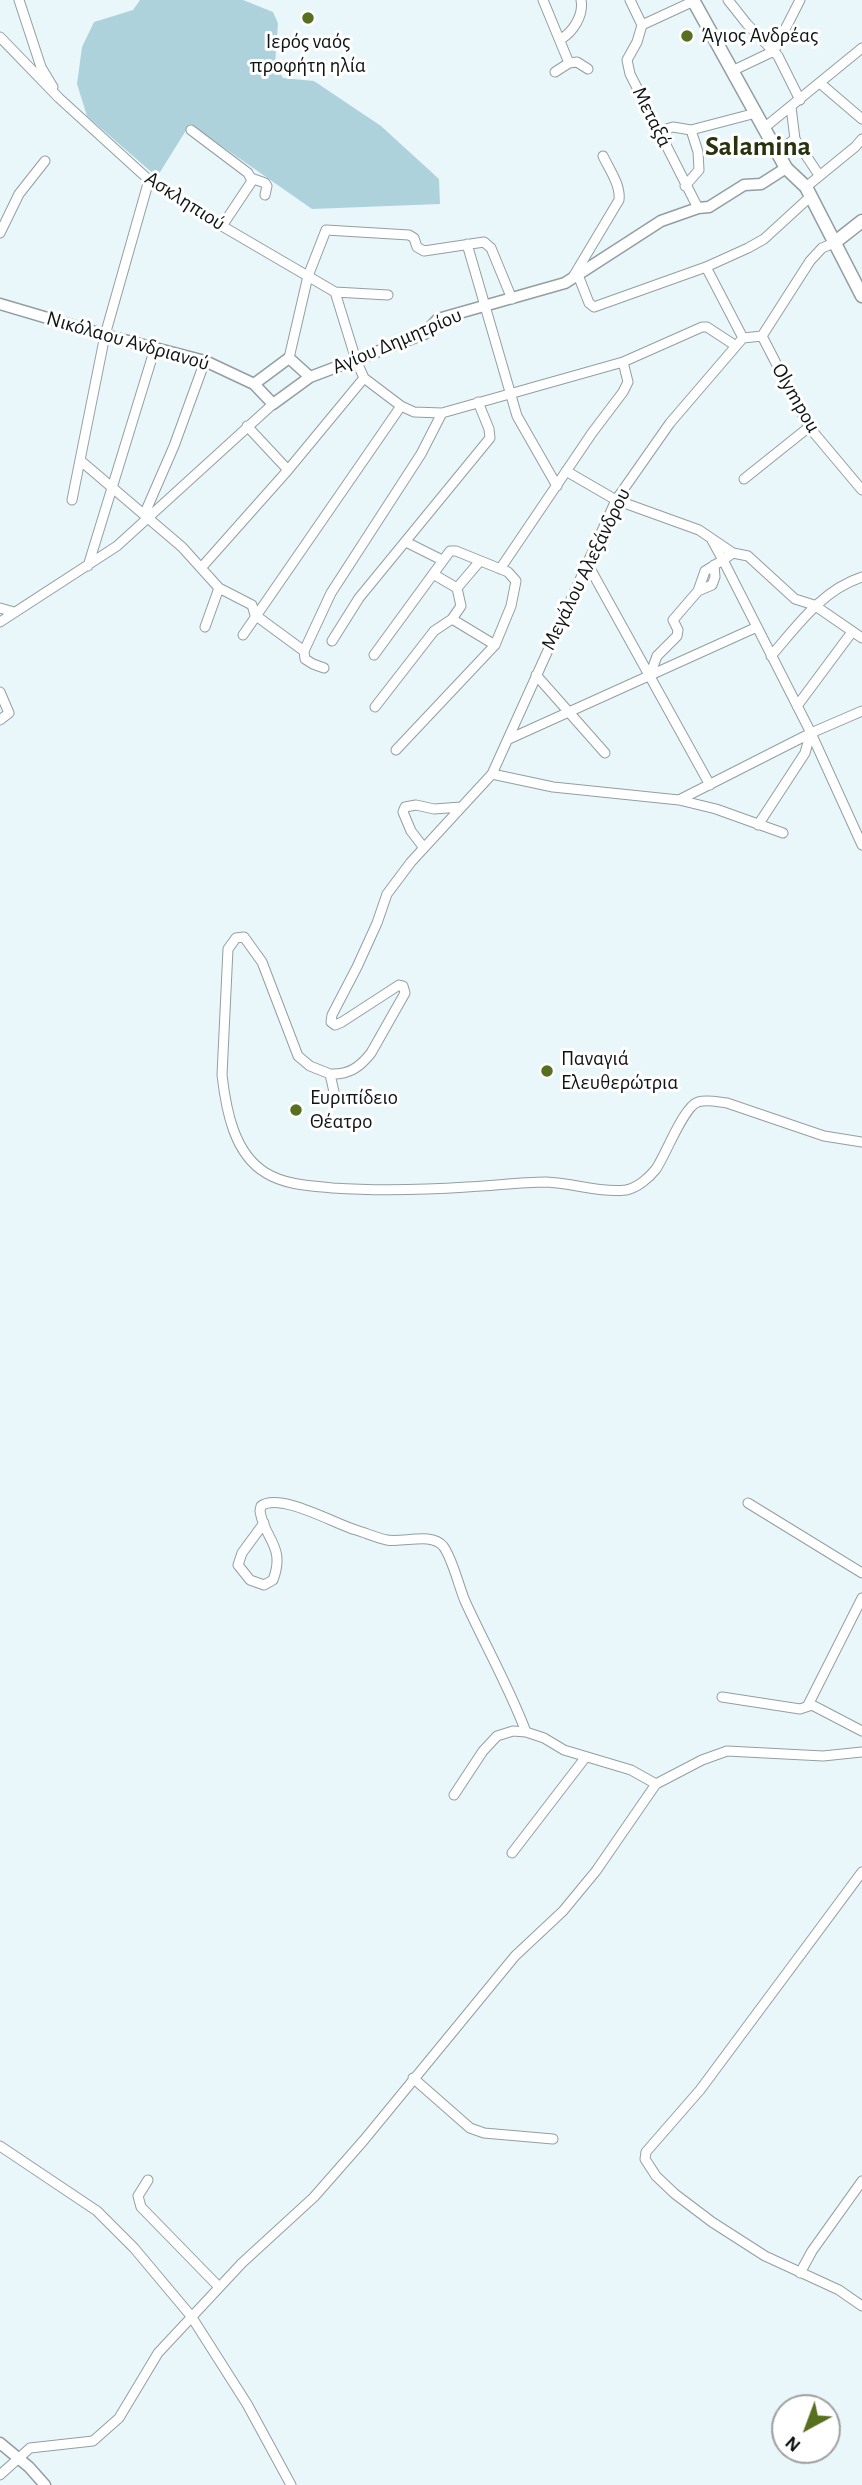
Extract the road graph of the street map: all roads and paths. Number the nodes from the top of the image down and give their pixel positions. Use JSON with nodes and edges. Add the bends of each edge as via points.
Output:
{"nodes":[{"id":1,"x":19,"y":0,"type":"edge"},
{"id":2,"x":543,"y":0,"type":"edge"},
{"id":3,"x":581,"y":0,"type":"edge"},
{"id":4,"x":630,"y":0,"type":"edge"},
{"id":5,"x":693,"y":0,"type":"edge"},
{"id":6,"x":728,"y":0,"type":"edge"},
{"id":7,"x":800,"y":0,"type":"edge"},
{"id":8,"x":642,"y":25,"type":"junction"},
{"id":9,"x":0,"y":37,"type":"edge"},
{"id":10,"x":561,"y":39,"type":"junction"},
{"id":11,"x":862,"y":48,"type":"edge"},
{"id":12,"x":774,"y":51,"type":"junction"},
{"id":13,"x":569,"y":63,"type":"junction"},
{"id":14,"x":588,"y":69,"type":"dead end"},
{"id":15,"x":732,"y":71,"type":"junction"},
{"id":16,"x":555,"y":72,"type":"dead end"},
{"id":17,"x":821,"y":84,"type":"junction"},
{"id":18,"x":59,"y":98,"type":"junction"},
{"id":19,"x":800,"y":100,"type":"junction"},
{"id":20,"x":791,"y":107,"type":"junction"},
{"id":21,"x":756,"y":113,"type":"junction"},
{"id":22,"x":862,"y":119,"type":"edge"},
{"id":23,"x":764,"y":128,"type":"junction"},
{"id":24,"x":191,"y":130,"type":"dead end"},
{"id":25,"x":691,"y":130,"type":"junction"},
{"id":26,"x":660,"y":131,"type":"junction"},
{"id":27,"x":795,"y":139,"type":"junction"},
{"id":28,"x":862,"y":139,"type":"edge"},
{"id":29,"x":859,"y":151,"type":"edge"},
{"id":30,"x":777,"y":152,"type":"junction"},
{"id":31,"x":603,"y":156,"type":"dead end"},
{"id":32,"x":45,"y":161,"type":"dead end"},
{"id":33,"x":786,"y":168,"type":"junction"},
{"id":34,"x":819,"y":175,"type":"junction"},
{"id":35,"x":251,"y":178,"type":"junction"},
{"id":36,"x":149,"y":180,"type":"junction"},
{"id":37,"x":685,"y":186,"type":"junction"},
{"id":38,"x":808,"y":191,"type":"junction"},
{"id":39,"x":265,"y":195,"type":"dead end"},
{"id":40,"x":698,"y":208,"type":"junction"},
{"id":41,"x":862,"y":221,"type":"edge"},
{"id":42,"x":222,"y":226,"type":"junction"},
{"id":43,"x":0,"y":233,"type":"edge"},
{"id":44,"x":834,"y":243,"type":"junction"},
{"id":45,"x":467,"y":244,"type":"junction"},
{"id":46,"x":706,"y":267,"type":"junction"},
{"id":47,"x":308,"y":276,"type":"junction"},
{"id":48,"x":575,"y":277,"type":"junction"},
{"id":49,"x":335,"y":292,"type":"junction"},
{"id":50,"x":388,"y":295,"type":"dead end"},
{"id":51,"x":862,"y":296,"type":"edge"},
{"id":52,"x":512,"y":299,"type":"junction"},
{"id":53,"x":0,"y":304,"type":"edge"},
{"id":54,"x":484,"y":307,"type":"junction"},
{"id":55,"x":105,"y":335,"type":"junction"},
{"id":56,"x":762,"y":336,"type":"junction"},
{"id":57,"x":740,"y":342,"type":"junction"},
{"id":58,"x":155,"y":348,"type":"junction"},
{"id":59,"x":289,"y":358,"type":"junction"},
{"id":60,"x":356,"y":360,"type":"junction"},
{"id":61,"x":205,"y":361,"type":"junction"},
{"id":62,"x":623,"y":362,"type":"junction"},
{"id":63,"x":310,"y":377,"type":"junction"},
{"id":64,"x":364,"y":378,"type":"junction"},
{"id":65,"x":254,"y":384,"type":"junction"},
{"id":66,"x":509,"y":393,"type":"junction"},
{"id":67,"x":478,"y":402,"type":"junction"},
{"id":68,"x":273,"y":404,"type":"junction"},
{"id":69,"x":401,"y":406,"type":"junction"},
{"id":70,"x":442,"y":413,"type":"junction"},
{"id":71,"x":247,"y":426,"type":"junction"},
{"id":72,"x":809,"y":427,"type":"junction"},
{"id":73,"x":81,"y":461,"type":"junction"},
{"id":74,"x":288,"y":470,"type":"junction"},
{"id":75,"x":566,"y":471,"type":"junction"},
{"id":76,"x":744,"y":479,"type":"dead end"},
{"id":77,"x":557,"y":486,"type":"junction"},
{"id":78,"x":861,"y":486,"type":"edge"},
{"id":79,"x":113,"y":488,"type":"junction"},
{"id":80,"x":72,"y":500,"type":"dead end"},
{"id":81,"x":616,"y":500,"type":"junction"},
{"id":82,"x":146,"y":517,"type":"junction"},
{"id":83,"x":711,"y":537,"type":"junction"},
{"id":84,"x":406,"y":542,"type":"junction"},
{"id":85,"x":733,"y":553,"type":"junction"},
{"id":86,"x":442,"y":560,"type":"junction"},
{"id":87,"x":480,"y":561,"type":"junction"},
{"id":88,"x":587,"y":563,"type":"junction"},
{"id":89,"x":718,"y":563,"type":"junction"},
{"id":90,"x":88,"y":566,"type":"junction"},
{"id":91,"x":201,"y":568,"type":"junction"},
{"id":92,"x":500,"y":569,"type":"junction"},
{"id":93,"x":433,"y":574,"type":"junction"},
{"id":94,"x":862,"y":577,"type":"edge"},
{"id":95,"x":219,"y":588,"type":"junction"},
{"id":96,"x":457,"y":588,"type":"junction"},
{"id":97,"x":814,"y":606,"type":"junction"},
{"id":98,"x":0,"y":608,"type":"edge"},
{"id":99,"x":14,"y":611,"type":"junction"},
{"id":100,"x":255,"y":615,"type":"junction"},
{"id":101,"x":452,"y":619,"type":"junction"},
{"id":102,"x":0,"y":622,"type":"edge"},
{"id":103,"x":205,"y":627,"type":"dead end"},
{"id":104,"x":757,"y":627,"type":"junction"},
{"id":105,"x":852,"y":632,"type":"junction"},
{"id":106,"x":243,"y":635,"type":"dead end"},
{"id":107,"x":862,"y":638,"type":"edge"},
{"id":108,"x":332,"y":641,"type":"dead end"},
{"id":109,"x":495,"y":645,"type":"junction"},
{"id":110,"x":304,"y":651,"type":"junction"},
{"id":111,"x":374,"y":655,"type":"dead end"},
{"id":112,"x":771,"y":656,"type":"junction"},
{"id":113,"x":324,"y":668,"type":"dead end"},
{"id":114,"x":536,"y":675,"type":"junction"},
{"id":115,"x":650,"y":675,"type":"junction"},
{"id":116,"x":0,"y":692,"type":"edge"},
{"id":117,"x":797,"y":706,"type":"junction"},
{"id":118,"x":375,"y":707,"type":"dead end"},
{"id":119,"x":862,"y":711,"type":"edge"},
{"id":120,"x":569,"y":712,"type":"junction"},
{"id":121,"x":0,"y":720,"type":"edge"},
{"id":122,"x":811,"y":733,"type":"junction"},
{"id":123,"x":509,"y":739,"type":"junction"},
{"id":124,"x":396,"y":750,"type":"dead end"},
{"id":125,"x":606,"y":753,"type":"dead end"},
{"id":126,"x":492,"y":774,"type":"junction"},
{"id":127,"x":710,"y":785,"type":"junction"},
{"id":128,"x":679,"y":800,"type":"junction"},
{"id":129,"x":461,"y":807,"type":"junction"},
{"id":130,"x":758,"y":825,"type":"junction"},
{"id":131,"x":783,"y":833,"type":"dead end"},
{"id":132,"x":862,"y":845,"type":"edge"},
{"id":133,"x":424,"y":848,"type":"junction"},
{"id":134,"x":330,"y":1074,"type":"junction"},
{"id":135,"x":334,"y":1092,"type":"dead end"},
{"id":136,"x":862,"y":1142,"type":"edge"},
{"id":137,"x":748,"y":1503,"type":"dead end"},
{"id":138,"x":264,"y":1523,"type":"junction"},
{"id":139,"x":862,"y":1573,"type":"edge"},
{"id":140,"x":862,"y":1598,"type":"edge"},
{"id":141,"x":722,"y":1697,"type":"dead end"},
{"id":142,"x":808,"y":1705,"type":"junction"},
{"id":143,"x":862,"y":1731,"type":"edge"},
{"id":144,"x":526,"y":1732,"type":"junction"},
{"id":145,"x":862,"y":1752,"type":"edge"},
{"id":146,"x":585,"y":1758,"type":"junction"},
{"id":147,"x":656,"y":1784,"type":"junction"},
{"id":148,"x":454,"y":1795,"type":"dead end"},
{"id":149,"x":512,"y":1853,"type":"dead end"},
{"id":150,"x":862,"y":1872,"type":"edge"},
{"id":151,"x":413,"y":2078,"type":"junction"},
{"id":152,"x":553,"y":2139,"type":"dead end"},
{"id":153,"x":0,"y":2146,"type":"edge"},
{"id":154,"x":148,"y":2180,"type":"dead end"},
{"id":155,"x":862,"y":2181,"type":"edge"},
{"id":156,"x":800,"y":2273,"type":"junction"},
{"id":157,"x":219,"y":2287,"type":"junction"},
{"id":158,"x":862,"y":2306,"type":"edge"},
{"id":159,"x":191,"y":2316,"type":"junction"},
{"id":160,"x":0,"y":2443,"type":"edge"},
{"id":161,"x":18,"y":2457,"type":"junction"},
{"id":162,"x":0,"y":2474,"type":"edge"},
{"id":163,"x":45,"y":2485,"type":"edge"},
{"id":164,"x":291,"y":2485,"type":"edge"}],
"edges":[{"from":1,"to":18,"type":"street","via":[[41,67]]},
{"from":2,"to":10,"type":"street"},
{"from":3,"to":10,"type":"street","via":[[582,11],[570,34]]},
{"from":4,"to":8,"type":"street"},
{"from":5,"to":8,"type":"street"},
{"from":5,"to":15,"type":"main road"},
{"from":6,"to":12,"type":"street"},
{"from":7,"to":12,"type":"street"},
{"from":8,"to":26,"type":"street","name":"Μεταξά","via":[[628,66]]},
{"from":9,"to":18,"type":"street","name":"Ασκληπιού"},
{"from":10,"to":13,"type":"street"},
{"from":11,"to":17,"type":"street"},
{"from":12,"to":15,"type":"street"},
{"from":12,"to":19,"type":"street"},
{"from":13,"to":14,"type":"street"},
{"from":13,"to":16,"type":"street"},
{"from":15,"to":21,"type":"main road"},
{"from":17,"to":19,"type":"street"},
{"from":17,"to":22,"type":"street"},
{"from":18,"to":36,"type":"street","name":"Ασκληπιού"},
{"from":19,"to":20,"type":"street"},
{"from":20,"to":23,"type":"street"},
{"from":20,"to":27,"type":"street"},
{"from":21,"to":23,"type":"main road"},
{"from":21,"to":25,"type":"street"},
{"from":23,"to":30,"type":"main road"},
{"from":24,"to":35,"type":"street"},
{"from":25,"to":26,"type":"street","via":[[679,126]]},
{"from":25,"to":37,"type":"street","via":[[699,170]]},
{"from":26,"to":37,"type":"street","name":"Μεταξά"},
{"from":27,"to":30,"type":"street"},
{"from":27,"to":34,"type":"street"},
{"from":28,"to":29,"type":"street"},
{"from":29,"to":34,"type":"street"},
{"from":30,"to":33,"type":"main road"},
{"from":31,"to":48,"type":"street","via":[[619,200]]},
{"from":32,"to":43,"type":"street","via":[[19,194]]},
{"from":33,"to":38,"type":"main road"},
{"from":33,"to":40,"type":"street","name":"Αγίου Δημητρίου","via":[[761,184],[744,185],[709,207]]},
{"from":34,"to":38,"type":"street"},
{"from":35,"to":39,"type":"street","via":[[265,183]]},
{"from":35,"to":42,"type":"street"},
{"from":36,"to":42,"type":"street","name":"Ασκληπιού"},
{"from":36,"to":55,"type":"street"},
{"from":37,"to":40,"type":"street","name":"Μεταξά"},
{"from":38,"to":44,"type":"main road"},
{"from":38,"to":46,"type":"street","via":[[764,239]]},
{"from":40,"to":48,"type":"street","name":"Αγίου Δημητρίου","via":[[662,221]]},
{"from":41,"to":44,"type":"main road"},
{"from":42,"to":47,"type":"street","name":"Ασκληπιού"},
{"from":44,"to":51,"type":"main road"},
{"from":44,"to":56,"type":"street","via":[[810,261]]},
{"from":45,"to":47,"type":"street","via":[[424,251],[409,235],[326,230]]},
{"from":45,"to":52,"type":"street","via":[[484,242],[491,248]]},
{"from":45,"to":54,"type":"street"},
{"from":46,"to":48,"type":"street","via":[[594,307]]},
{"from":46,"to":57,"type":"street"},
{"from":47,"to":49,"type":"street","name":"Ασκληπιού"},
{"from":47,"to":59,"type":"street"},
{"from":48,"to":52,"type":"street","name":"Αγίου Δημητρίου"},
{"from":49,"to":50,"type":"street"},
{"from":49,"to":60,"type":"street"},
{"from":52,"to":54,"type":"street","name":"Αγίου Δημητρίου"},
{"from":53,"to":55,"type":"street","name":"Νικόλαου Ανδριανού"},
{"from":54,"to":60,"type":"street","name":"Αγίου Δημητρίου","via":[[438,319],[424,334]]},
{"from":54,"to":66,"type":"street"},
{"from":55,"to":58,"type":"street","name":"Νικόλαου Ανδριανού"},
{"from":55,"to":73,"type":"street"},
{"from":56,"to":57,"type":"street"},
{"from":56,"to":72,"type":"street","name":"Olympou"},
{"from":57,"to":62,"type":"street","via":[[702,327]]},
{"from":57,"to":81,"type":"street","name":"Μεγάλου Αλεξάνδρου","via":[[670,423]]},
{"from":58,"to":61,"type":"street","name":"Νικόλαου Ανδριανού"},
{"from":58,"to":79,"type":"street"},
{"from":59,"to":63,"type":"street"},
{"from":59,"to":65,"type":"street"},
{"from":60,"to":63,"type":"street","name":"Αγίου Δημητρίου"},
{"from":60,"to":64,"type":"street"},
{"from":61,"to":65,"type":"street","name":"Νικόλαου Ανδριανού"},
{"from":61,"to":82,"type":"street"},
{"from":62,"to":66,"type":"street"},
{"from":62,"to":75,"type":"street","via":[[628,382],[623,392]]},
{"from":63,"to":68,"type":"street","name":"Αγίου Δημητρίου"},
{"from":64,"to":69,"type":"street"},
{"from":64,"to":74,"type":"street"},
{"from":65,"to":68,"type":"street"},
{"from":66,"to":67,"type":"street"},
{"from":66,"to":77,"type":"street"},
{"from":67,"to":70,"type":"street"},
{"from":67,"to":84,"type":"street","via":[[490,438]]},
{"from":68,"to":71,"type":"street"},
{"from":69,"to":70,"type":"street","via":[[414,412]]},
{"from":69,"to":100,"type":"street"},
{"from":70,"to":110,"type":"street","via":[[421,454],[331,593]]},
{"from":71,"to":74,"type":"street"},
{"from":71,"to":82,"type":"street"},
{"from":72,"to":76,"type":"street"},
{"from":72,"to":78,"type":"street","name":"Olympou"},
{"from":73,"to":79,"type":"street"},
{"from":73,"to":80,"type":"street"},
{"from":74,"to":91,"type":"street"},
{"from":75,"to":77,"type":"street"},
{"from":75,"to":81,"type":"street"},
{"from":77,"to":92,"type":"street"},
{"from":79,"to":82,"type":"street"},
{"from":79,"to":90,"type":"street"},
{"from":81,"to":83,"type":"street"},
{"from":81,"to":88,"type":"street","name":"Μεγάλου Αλεξάνδρου"},
{"from":82,"to":90,"type":"street"},
{"from":82,"to":91,"type":"street"},
{"from":83,"to":85,"type":"street"},
{"from":83,"to":89,"type":"street"},
{"from":84,"to":86,"type":"street"},
{"from":84,"to":108,"type":"street","via":[[359,598]]},
{"from":85,"to":89,"type":"street"},
{"from":85,"to":97,"type":"street","via":[[748,556],[795,599]]},
{"from":86,"to":87,"type":"street","via":[[454,550]]},
{"from":86,"to":93,"type":"street"},
{"from":87,"to":92,"type":"street"},
{"from":87,"to":96,"type":"street"},
{"from":88,"to":114,"type":"street","name":"Μεγάλου Αλεξάνδρου"},
{"from":88,"to":115,"type":"street"},
{"from":89,"to":104,"type":"street"},
{"from":89,"to":115,"type":"street","via":[[705,571],[698,591],[673,620],[677,636],[657,656]]},
{"from":90,"to":99,"type":"street"},
{"from":91,"to":95,"type":"street"},
{"from":92,"to":109,"type":"street","via":[[513,576],[516,586]]},
{"from":93,"to":96,"type":"street"},
{"from":93,"to":111,"type":"street"},
{"from":94,"to":97,"type":"street"},
{"from":95,"to":100,"type":"street","via":[[251,605]]},
{"from":95,"to":103,"type":"street"},
{"from":96,"to":101,"type":"street","via":[[461,606]]},
{"from":97,"to":105,"type":"street"},
{"from":97,"to":112,"type":"street"},
{"from":98,"to":99,"type":"street"},
{"from":99,"to":102,"type":"street"},
{"from":100,"to":106,"type":"street"},
{"from":100,"to":110,"type":"street"},
{"from":101,"to":109,"type":"street"},
{"from":101,"to":118,"type":"street","via":[[434,631]]},
{"from":104,"to":112,"type":"street"},
{"from":104,"to":115,"type":"street"},
{"from":105,"to":107,"type":"street"},
{"from":105,"to":117,"type":"street"},
{"from":109,"to":124,"type":"street"},
{"from":110,"to":113,"type":"street","via":[[305,659]]},
{"from":112,"to":117,"type":"street"},
{"from":114,"to":120,"type":"street"},
{"from":114,"to":123,"type":"street","name":"Μεγάλου Αλεξάνδρου"},
{"from":115,"to":120,"type":"street"},
{"from":115,"to":127,"type":"street"},
{"from":116,"to":121,"type":"street","via":[[9,713]]},
{"from":117,"to":122,"type":"street"},
{"from":119,"to":122,"type":"street"},
{"from":120,"to":123,"type":"street"},
{"from":120,"to":125,"type":"street"},
{"from":122,"to":127,"type":"street"},
{"from":122,"to":130,"type":"street","via":[[805,753]]},
{"from":122,"to":132,"type":"street"},
{"from":123,"to":126,"type":"street","name":"Μεγάλου Αλεξάνδρου"},
{"from":126,"to":128,"type":"street","via":[[553,787]]},
{"from":126,"to":129,"type":"street","name":"Μεγάλου Αλεξάνδρου"},
{"from":127,"to":128,"type":"street"},
{"from":128,"to":130,"type":"street"},
{"from":129,"to":133,"type":"street","name":"Μεγάλου Αλεξάνδρου"},
{"from":129,"to":133,"type":"street","via":[[405,807],[402,812]]},
{"from":130,"to":131,"type":"street"},
{"from":133,"to":134,"type":"street","name":"Μεγάλου Αλεξάνδρου","via":[[387,894],[331,1022],[342,1022],[399,985],[405,993],[364,1062],[346,1073]]},
{"from":134,"to":135,"type":"street"},
{"from":134,"to":136,"type":"street","via":[[299,1056],[262,962],[244,937],[236,938],[228,949],[224,1092],[232,1125],[247,1156],[276,1179],[365,1190],[547,1182],[629,1189],[656,1169],[686,1111],[696,1102],[711,1101],[824,1136]]},
{"from":137,"to":139,"type":"street"},
{"from":138,"to":138,"type":"street","via":[[278,1562],[273,1580],[264,1585],[250,1580],[238,1564]]},
{"from":138,"to":144,"type":"street","via":[[261,1506],[270,1502],[300,1508],[384,1540],[437,1541],[449,1556]]},
{"from":140,"to":142,"type":"street"},
{"from":141,"to":142,"type":"street","via":[[800,1709]]},
{"from":142,"to":143,"type":"street"},
{"from":144,"to":146,"type":"street"},
{"from":144,"to":148,"type":"street","via":[[498,1736]]},
{"from":145,"to":147,"type":"street","via":[[823,1756],[727,1751]]},
{"from":146,"to":147,"type":"street","via":[[631,1770]]},
{"from":146,"to":149,"type":"street"},
{"from":147,"to":151,"type":"street","via":[[563,1911],[515,1956]]},
{"from":150,"to":156,"type":"street","via":[[700,2090],[646,2152],[645,2159],[656,2176],[691,2208]]},
{"from":151,"to":152,"type":"street","via":[[470,2128]]},
{"from":151,"to":157,"type":"street","via":[[313,2197]]},
{"from":153,"to":159,"type":"street","via":[[97,2211]]},
{"from":154,"to":157,"type":"street","via":[[138,2196],[141,2207]]},
{"from":155,"to":156,"type":"street"},
{"from":156,"to":158,"type":"street"},
{"from":157,"to":159,"type":"street"},
{"from":159,"to":161,"type":"street","via":[[158,2353],[127,2407],[99,2438],[30,2448]]},
{"from":159,"to":164,"type":"street"},
{"from":160,"to":161,"type":"street"},
{"from":161,"to":162,"type":"street"},
{"from":161,"to":163,"type":"street"}]}
